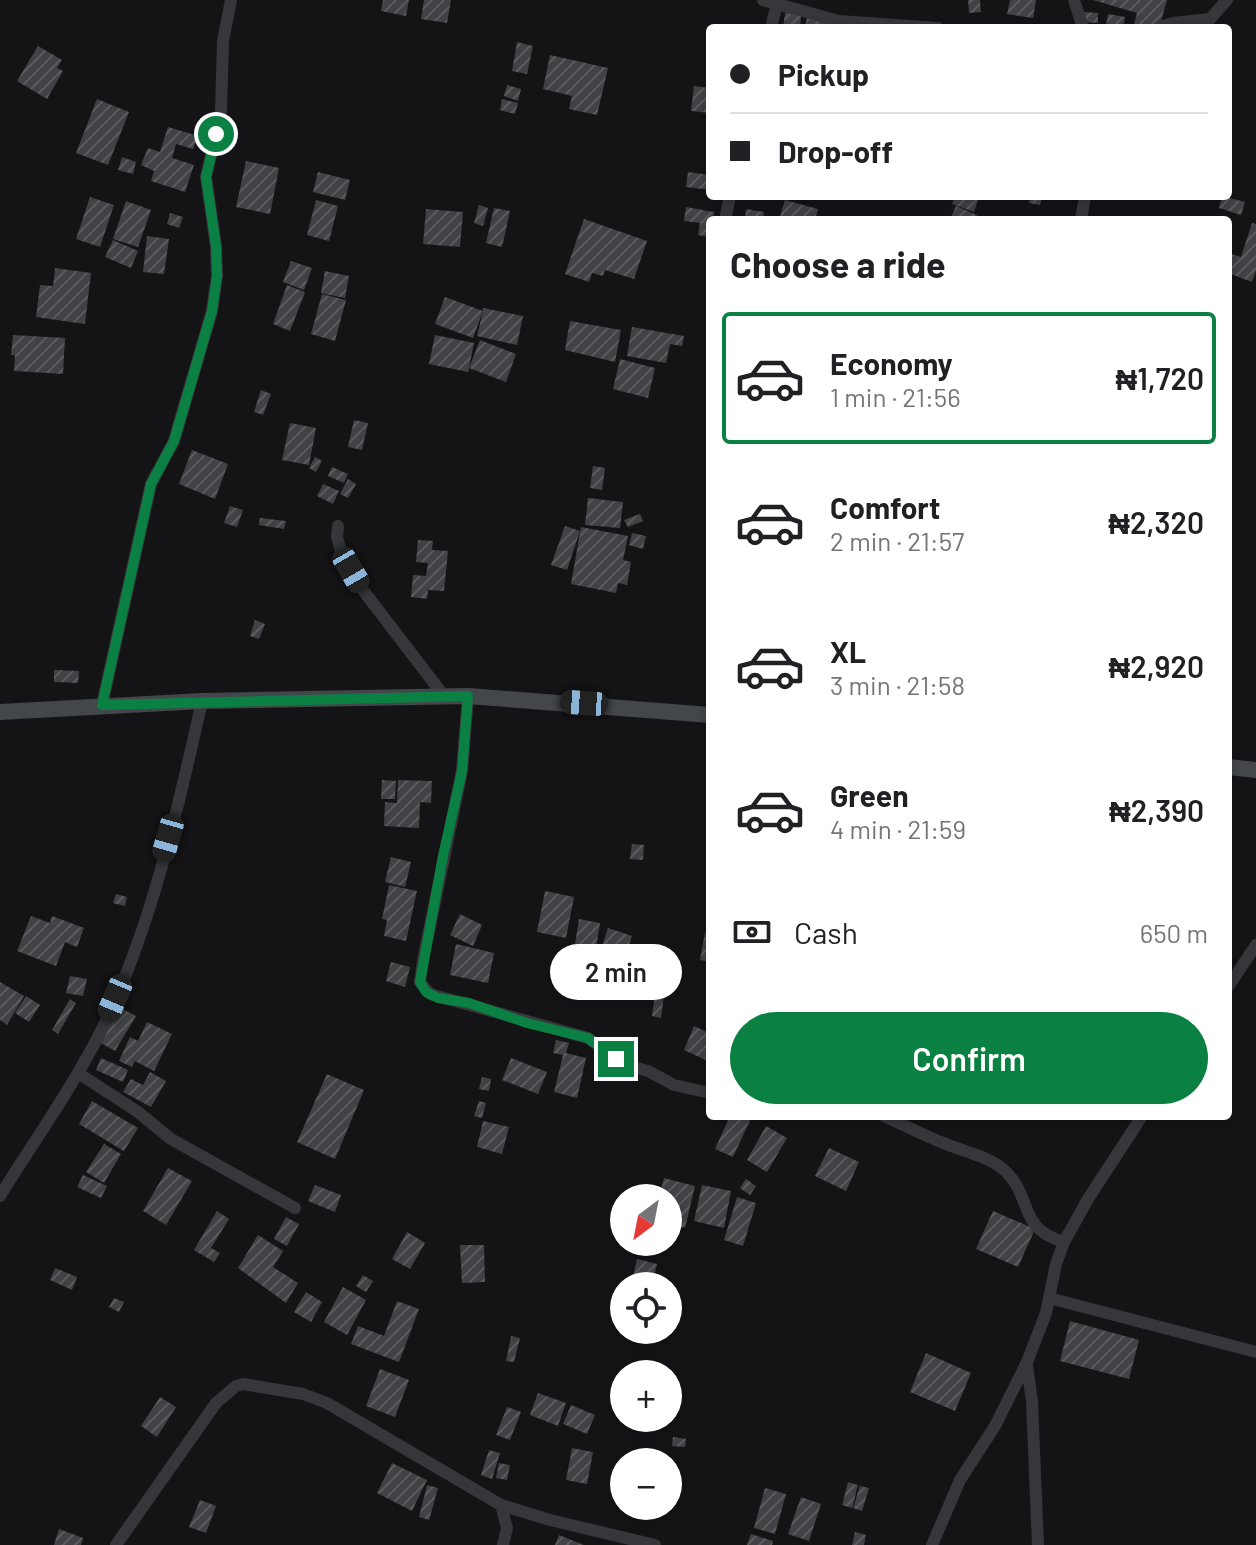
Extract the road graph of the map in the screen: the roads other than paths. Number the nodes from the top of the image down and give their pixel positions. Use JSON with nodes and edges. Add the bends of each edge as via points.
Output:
{"nodes":[{"id":1,"x":231,"y":0,"type":"edge"},
{"id":2,"x":763,"y":0,"type":"edge"},
{"id":3,"x":1074,"y":0,"type":"edge"},
{"id":4,"x":1227,"y":0,"type":"edge"},
{"id":5,"x":777,"y":3,"type":"junction"},
{"id":6,"x":772,"y":24,"type":"edge"},
{"id":7,"x":881,"y":24,"type":"edge"},
{"id":8,"x":1082,"y":24,"type":"edge"},
{"id":9,"x":1170,"y":24,"type":"edge"},
{"id":10,"x":338,"y":526,"type":"dead end"},
{"id":11,"x":444,"y":696,"type":"junction"},
{"id":12,"x":468,"y":696,"type":"junction"},
{"id":13,"x":202,"y":701,"type":"junction"},
{"id":14,"x":102,"y":705,"type":"junction"},
{"id":15,"x":0,"y":712,"type":"edge"},
{"id":16,"x":706,"y":715,"type":"edge"},
{"id":17,"x":1232,"y":767,"type":"edge"},
{"id":18,"x":1256,"y":770,"type":"edge"},
{"id":19,"x":1256,"y":945,"type":"edge"},
{"id":20,"x":1232,"y":981,"type":"edge"},
{"id":21,"x":78,"y":1073,"type":"junction"},
{"id":22,"x":706,"y":1092,"type":"edge"},
{"id":23,"x":893,"y":1120,"type":"edge"},
{"id":24,"x":1139,"y":1120,"type":"edge"},
{"id":25,"x":0,"y":1196,"type":"edge"},
{"id":26,"x":295,"y":1208,"type":"dead end"},
{"id":27,"x":1064,"y":1242,"type":"junction"},
{"id":28,"x":1049,"y":1298,"type":"junction"},
{"id":29,"x":1256,"y":1352,"type":"edge"},
{"id":30,"x":1027,"y":1362,"type":"junction"},
{"id":31,"x":501,"y":1505,"type":"junction"},
{"id":32,"x":525,"y":1514,"type":"junction"},
{"id":33,"x":507,"y":1528,"type":"junction"},
{"id":34,"x":116,"y":1545,"type":"edge"},
{"id":35,"x":503,"y":1545,"type":"edge"},
{"id":36,"x":655,"y":1545,"type":"edge"},
{"id":37,"x":932,"y":1545,"type":"edge"},
{"id":38,"x":1038,"y":1545,"type":"edge"}],
"edges":[{"from":1,"to":14,"type":"street","via":[[223,41],[221,112],[206,177],[216,246],[212,311],[174,441],[151,484]]},
{"from":2,"to":5,"type":"street"},
{"from":3,"to":8,"type":"street"},
{"from":4,"to":9,"type":"street","via":[[1210,19]]},
{"from":5,"to":6,"type":"street"},
{"from":5,"to":7,"type":"street","via":[[839,21]]},
{"from":10,"to":11,"type":"street","via":[[342,555],[359,585]]},
{"from":11,"to":12,"type":"street"},
{"from":11,"to":13,"type":"street"},
{"from":12,"to":16,"type":"street"},
{"from":12,"to":22,"type":"street","via":[[462,771],[423,960],[423,988],[438,998],[588,1038],[626,1065]]},
{"from":13,"to":14,"type":"street"},
{"from":13,"to":21,"type":"street","via":[[133,959]]},
{"from":14,"to":15,"type":"street"},
{"from":17,"to":18,"type":"street"},
{"from":19,"to":20,"type":"street"},
{"from":21,"to":25,"type":"street"},
{"from":21,"to":26,"type":"street","via":[[171,1139]]},
{"from":23,"to":27,"type":"street","via":[[1003,1170],[1037,1230]]},
{"from":24,"to":27,"type":"street"},
{"from":27,"to":28,"type":"street"},
{"from":28,"to":29,"type":"street"},
{"from":28,"to":30,"type":"street"},
{"from":30,"to":37,"type":"street","via":[[960,1480]]},
{"from":30,"to":38,"type":"street"},
{"from":31,"to":32,"type":"street"},
{"from":31,"to":33,"type":"street"},
{"from":31,"to":34,"type":"street","via":[[327,1403],[243,1384],[216,1403]]},
{"from":32,"to":33,"type":"street"},
{"from":32,"to":36,"type":"street"},
{"from":33,"to":35,"type":"street"}]}
